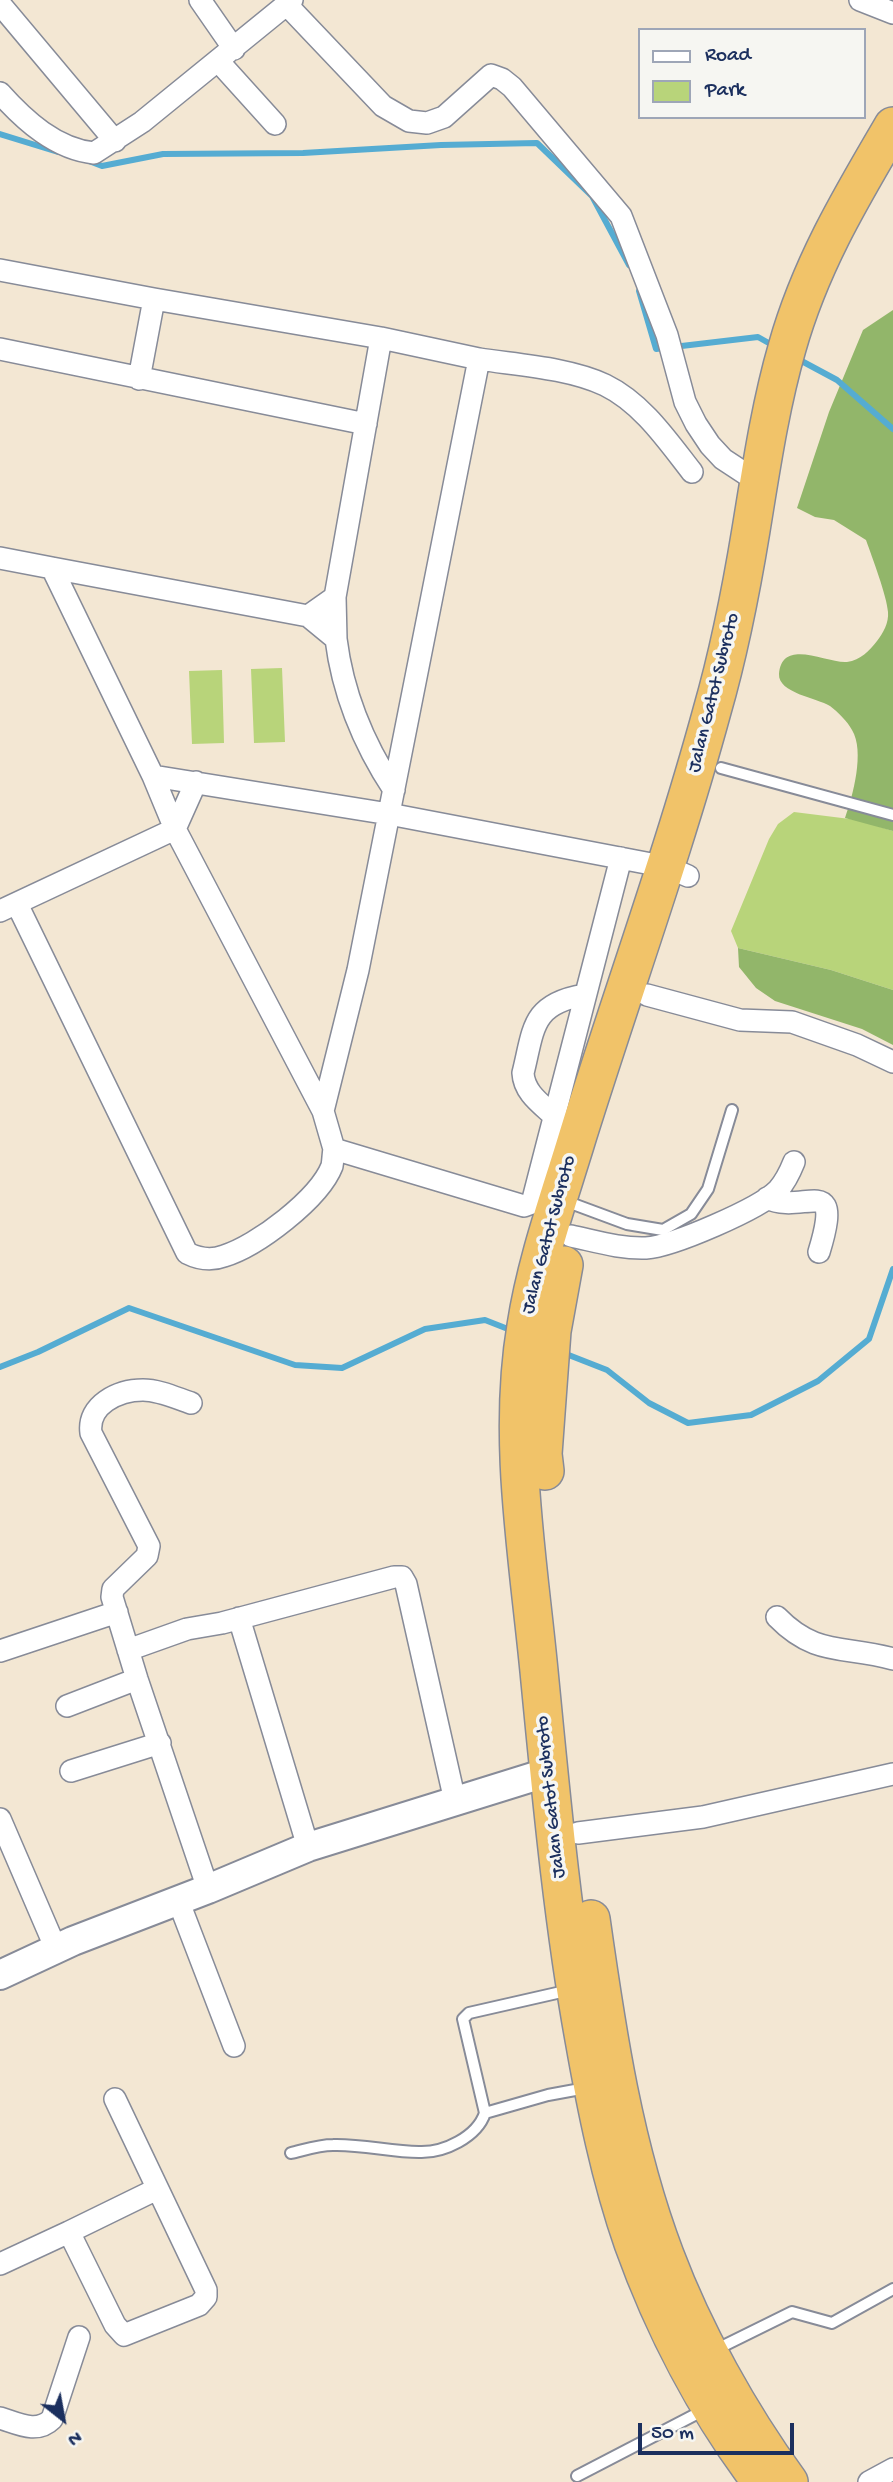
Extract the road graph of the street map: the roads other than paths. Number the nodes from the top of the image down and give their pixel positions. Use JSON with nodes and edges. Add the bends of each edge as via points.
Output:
{"nodes":[{"id":1,"x":200,"y":0,"type":"edge"},
{"id":2,"x":860,"y":0,"type":"edge"},
{"id":3,"x":290,"y":2,"type":"edge"},
{"id":4,"x":0,"y":4,"type":"edge"},
{"id":5,"x":893,"y":13,"type":"edge"},
{"id":6,"x":226,"y":56,"type":"junction"},
{"id":7,"x":0,"y":93,"type":"edge"},
{"id":8,"x":275,"y":124,"type":"dead end"},
{"id":9,"x":893,"y":126,"type":"edge"},
{"id":10,"x":120,"y":138,"type":"junction"},
{"id":11,"x":893,"y":174,"type":"edge"},
{"id":12,"x":0,"y":270,"type":"edge"},
{"id":13,"x":154,"y":299,"type":"junction"},
{"id":14,"x":381,"y":338,"type":"junction"},
{"id":15,"x":0,"y":349,"type":"edge"},
{"id":16,"x":479,"y":359,"type":"junction"},
{"id":17,"x":794,"y":363,"type":"junction"},
{"id":18,"x":139,"y":379,"type":"junction"},
{"id":19,"x":366,"y":424,"type":"junction"},
{"id":20,"x":692,"y":472,"type":"dead end"},
{"id":21,"x":758,"y":482,"type":"junction"},
{"id":22,"x":0,"y":558,"type":"edge"},
{"id":23,"x":52,"y":568,"type":"junction"},
{"id":24,"x":335,"y":597,"type":"junction"},
{"id":25,"x":308,"y":616,"type":"junction"},
{"id":26,"x":336,"y":639,"type":"junction"},
{"id":27,"x":721,"y":768,"type":"junction"},
{"id":28,"x":153,"y":776,"type":"junction"},
{"id":29,"x":196,"y":782,"type":"junction"},
{"id":30,"x":394,"y":789,"type":"junction"},
{"id":31,"x":389,"y":814,"type":"junction"},
{"id":32,"x":893,"y":815,"type":"edge"},
{"id":33,"x":175,"y":829,"type":"junction"},
{"id":34,"x":621,"y":858,"type":"junction"},
{"id":35,"x":678,"y":872,"type":"junction"},
{"id":36,"x":9,"y":908,"type":"edge"},
{"id":37,"x":584,"y":995,"type":"junction"},
{"id":38,"x":647,"y":995,"type":"junction"},
{"id":39,"x":893,"y":1062,"type":"edge"},
{"id":40,"x":732,"y":1110,"type":"dead end"},
{"id":41,"x":323,"y":1111,"type":"junction"},
{"id":42,"x":553,"y":1115,"type":"junction"},
{"id":43,"x":334,"y":1149,"type":"junction"},
{"id":44,"x":794,"y":1162,"type":"dead end"},
{"id":45,"x":767,"y":1198,"type":"junction"},
{"id":46,"x":569,"y":1214,"type":"junction"},
{"id":47,"x":819,"y":1252,"type":"dead end"},
{"id":48,"x":191,"y":1403,"type":"dead end"},
{"id":49,"x":117,"y":1612,"type":"junction"},
{"id":50,"x":777,"y":1617,"type":"dead end"},
{"id":51,"x":239,"y":1618,"type":"junction"},
{"id":52,"x":128,"y":1650,"type":"junction"},
{"id":53,"x":0,"y":1651,"type":"edge"},
{"id":54,"x":893,"y":1659,"type":"edge"},
{"id":55,"x":137,"y":1679,"type":"junction"},
{"id":56,"x":67,"y":1706,"type":"dead end"},
{"id":57,"x":160,"y":1743,"type":"junction"},
{"id":58,"x":71,"y":1771,"type":"dead end"},
{"id":59,"x":560,"y":1771,"type":"junction"},
{"id":60,"x":893,"y":1774,"type":"edge"},
{"id":61,"x":455,"y":1801,"type":"junction"},
{"id":62,"x":0,"y":1819,"type":"edge"},
{"id":63,"x":578,"y":1833,"type":"junction"},
{"id":64,"x":308,"y":1846,"type":"junction"},
{"id":65,"x":208,"y":1889,"type":"junction"},
{"id":66,"x":178,"y":1900,"type":"junction"},
{"id":67,"x":56,"y":1949,"type":"junction"},
{"id":68,"x":0,"y":1975,"type":"edge"},
{"id":69,"x":575,"y":1988,"type":"junction"},
{"id":70,"x":234,"y":2046,"type":"dead end"},
{"id":71,"x":593,"y":2087,"type":"junction"},
{"id":72,"x":115,"y":2099,"type":"dead end"},
{"id":73,"x":485,"y":2113,"type":"junction"},
{"id":74,"x":291,"y":2152,"type":"dead end"},
{"id":75,"x":157,"y":2189,"type":"junction"},
{"id":76,"x":69,"y":2232,"type":"junction"},
{"id":77,"x":0,"y":2263,"type":"edge"},
{"id":78,"x":893,"y":2289,"type":"edge"},
{"id":79,"x":79,"y":2337,"type":"dead end"},
{"id":80,"x":709,"y":2353,"type":"junction"},
{"id":81,"x":722,"y":2399,"type":"junction"},
{"id":82,"x":0,"y":2418,"type":"edge"},
{"id":83,"x":893,"y":2469,"type":"edge"},
{"id":84,"x":577,"y":2476,"type":"dead end"},
{"id":85,"x":761,"y":2482,"type":"edge"},
{"id":86,"x":789,"y":2482,"type":"edge"},
{"id":87,"x":869,"y":2482,"type":"edge"}],
"edges":[{"from":1,"to":6,"type":"street"},
{"from":2,"to":5,"type":"street"},
{"from":3,"to":6,"type":"street"},
{"from":3,"to":21,"type":"street","via":[[383,106],[409,121],[427,123],[444,117],[491,75],[512,87],[621,216],[685,402],[723,459]]},
{"from":4,"to":10,"type":"street"},
{"from":6,"to":8,"type":"street"},
{"from":6,"to":10,"type":"street"},
{"from":7,"to":10,"type":"street","via":[[43,134],[75,151],[94,153]]},
{"from":9,"to":17,"type":"highway","name":"Jalan Gatot Subroto","via":[[823,247]]},
{"from":11,"to":17,"type":"highway","name":"Jalan Gatot Subroto"},
{"from":12,"to":13,"type":"street"},
{"from":13,"to":14,"type":"street"},
{"from":13,"to":18,"type":"street"},
{"from":14,"to":16,"type":"street"},
{"from":14,"to":19,"type":"street"},
{"from":15,"to":18,"type":"street"},
{"from":16,"to":20,"type":"street","via":[[605,385],[644,413]]},
{"from":16,"to":30,"type":"street"},
{"from":17,"to":21,"type":"highway","name":"Jalan Gatot Subroto"},
{"from":17,"to":27,"type":"highway","name":"Jalan Gatot Subroto","via":[[765,595]]},
{"from":18,"to":19,"type":"street"},
{"from":19,"to":24,"type":"street"},
{"from":21,"to":35,"type":"highway","name":"Jalan Gatot Subroto","via":[[728,652]]},
{"from":22,"to":23,"type":"street"},
{"from":23,"to":25,"type":"street"},
{"from":23,"to":28,"type":"street"},
{"from":24,"to":25,"type":"street"},
{"from":24,"to":26,"type":"street"},
{"from":25,"to":26,"type":"street"},
{"from":26,"to":30,"type":"street","via":[[340,670],[357,722]]},
{"from":27,"to":32,"type":"lane"},
{"from":27,"to":35,"type":"highway","name":"Jalan Gatot Subroto"},
{"from":28,"to":29,"type":"street"},
{"from":28,"to":33,"type":"street"},
{"from":29,"to":31,"type":"street"},
{"from":29,"to":33,"type":"street"},
{"from":30,"to":31,"type":"street"},
{"from":31,"to":34,"type":"street"},
{"from":31,"to":41,"type":"street","via":[[358,970]]},
{"from":33,"to":36,"type":"street"},
{"from":33,"to":41,"type":"street"},
{"from":34,"to":35,"type":"street"},
{"from":34,"to":37,"type":"street"},
{"from":35,"to":38,"type":"highway","name":"Jalan Gatot Subroto"},
{"from":35,"to":46,"type":"highway","name":"Jalan Gatot Subroto","via":[[607,1042]]},
{"from":36,"to":43,"type":"street","via":[[187,1253],[198,1259],[224,1256],[278,1226],[326,1176]]},
{"from":37,"to":42,"type":"street"},
{"from":37,"to":42,"type":"street","via":[[545,1010],[536,1024],[523,1073],[531,1093]]},
{"from":38,"to":39,"type":"street","via":[[740,1020],[792,1022]]},
{"from":38,"to":46,"type":"highway","name":"Jalan Gatot Subroto"},
{"from":40,"to":46,"type":"lane","via":[[708,1189],[691,1214],[663,1230]]},
{"from":41,"to":43,"type":"street"},
{"from":42,"to":43,"type":"street","via":[[534,1199],[528,1206]]},
{"from":44,"to":45,"type":"street","via":[[787,1179]]},
{"from":45,"to":46,"type":"street","via":[[747,1212],[649,1248],[632,1248]]},
{"from":45,"to":47,"type":"street","via":[[776,1203],[823,1203],[828,1216]]},
{"from":46,"to":59,"type":"highway","name":"Jalan Gatot Subroto","via":[[541,1257],[531,1460]]},
{"from":48,"to":49,"type":"street","via":[[144,1390],[114,1397],[91,1417],[91,1433],[149,1546],[147,1556],[113,1589]]},
{"from":49,"to":52,"type":"street"},
{"from":49,"to":53,"type":"street"},
{"from":50,"to":54,"type":"street","via":[[809,1642]]},
{"from":51,"to":52,"type":"street","via":[[187,1629]]},
{"from":51,"to":61,"type":"street","via":[[402,1577]]},
{"from":51,"to":64,"type":"street"},
{"from":52,"to":55,"type":"street"},
{"from":55,"to":56,"type":"street"},
{"from":55,"to":57,"type":"street"},
{"from":57,"to":58,"type":"street"},
{"from":57,"to":65,"type":"street"},
{"from":59,"to":61,"type":"street"},
{"from":59,"to":63,"type":"highway","name":"Jalan Gatot Subroto"},
{"from":59,"to":69,"type":"highway","name":"Jalan Gatot Subroto"},
{"from":60,"to":63,"type":"street","via":[[703,1817]]},
{"from":61,"to":64,"type":"street"},
{"from":62,"to":67,"type":"street"},
{"from":63,"to":80,"type":"highway","name":"Jalan Gatot Subroto","via":[[620,2097],[664,2254]]},
{"from":64,"to":65,"type":"street"},
{"from":65,"to":66,"type":"street"},
{"from":66,"to":67,"type":"street"},
{"from":66,"to":70,"type":"street"},
{"from":67,"to":68,"type":"street"},
{"from":69,"to":71,"type":"highway","name":"Jalan Gatot Subroto"},
{"from":69,"to":73,"type":"lane","via":[[465,2015]]},
{"from":71,"to":73,"type":"lane"},
{"from":71,"to":81,"type":"highway","name":"Jalan Gatot Subroto","via":[[634,2244],[681,2354]]},
{"from":72,"to":75,"type":"street"},
{"from":73,"to":74,"type":"lane","via":[[466,2137],[421,2153],[332,2144]]},
{"from":75,"to":76,"type":"street"},
{"from":75,"to":76,"type":"street","via":[[206,2290],[199,2305],[124,2335]]},
{"from":76,"to":77,"type":"street"},
{"from":78,"to":80,"type":"lane","via":[[832,2323],[792,2312]]},
{"from":79,"to":82,"type":"street","via":[[52,2419],[34,2428]]},
{"from":80,"to":81,"type":"highway","name":"Jalan Gatot Subroto"},
{"from":81,"to":84,"type":"lane"},
{"from":81,"to":85,"type":"highway","name":"Jalan Gatot Subroto"},
{"from":81,"to":86,"type":"highway","name":"Jalan Gatot Subroto"},
{"from":83,"to":87,"type":"street"}]}
